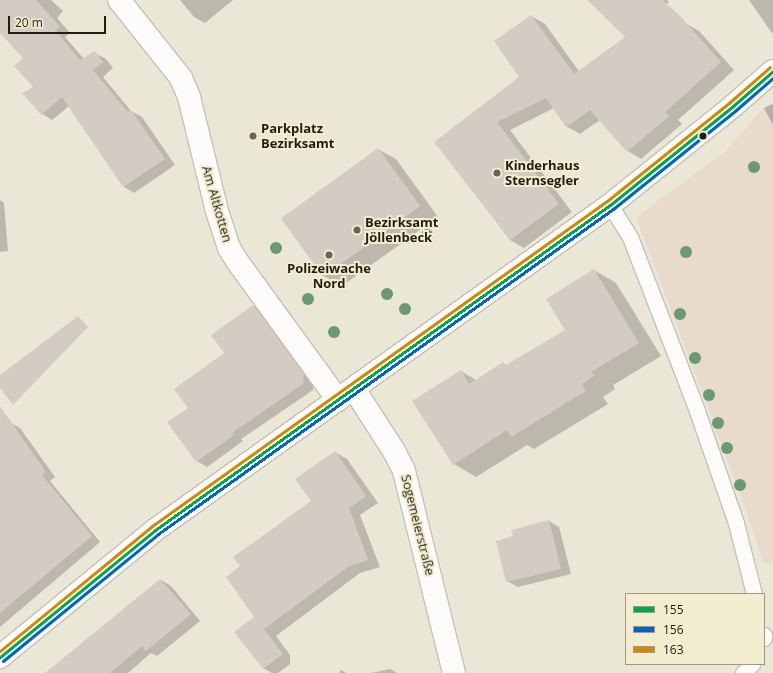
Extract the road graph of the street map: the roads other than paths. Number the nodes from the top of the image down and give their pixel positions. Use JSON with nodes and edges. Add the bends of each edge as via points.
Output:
{"nodes":[{"id":1,"x":119,"y":0,"type":"edge"},
{"id":2,"x":773,"y":71,"type":"edge"},
{"id":3,"x":610,"y":205,"type":"junction"},
{"id":4,"x":346,"y":394,"type":"junction"},
{"id":5,"x":754,"y":593,"type":"edge"},
{"id":6,"x":0,"y":657,"type":"edge"},
{"id":7,"x":751,"y":665,"type":"edge"},
{"id":8,"x":454,"y":673,"type":"edge"},
{"id":9,"x":743,"y":673,"type":"edge"}],
"edges":[{"from":1,"to":4,"type":"street","name":"Am Altkotten","via":[[182,78],[229,248]]},
{"from":2,"to":3,"type":"street"},
{"from":3,"to":4,"type":"street"},
{"from":3,"to":5,"type":"lane","via":[[630,237],[697,412],[736,523]]},
{"from":4,"to":6,"type":"street","via":[[155,530]]},
{"from":4,"to":8,"type":"street","name":"Sogemeierstraße","via":[[404,471]]},
{"from":7,"to":9,"type":"lane"}]}
